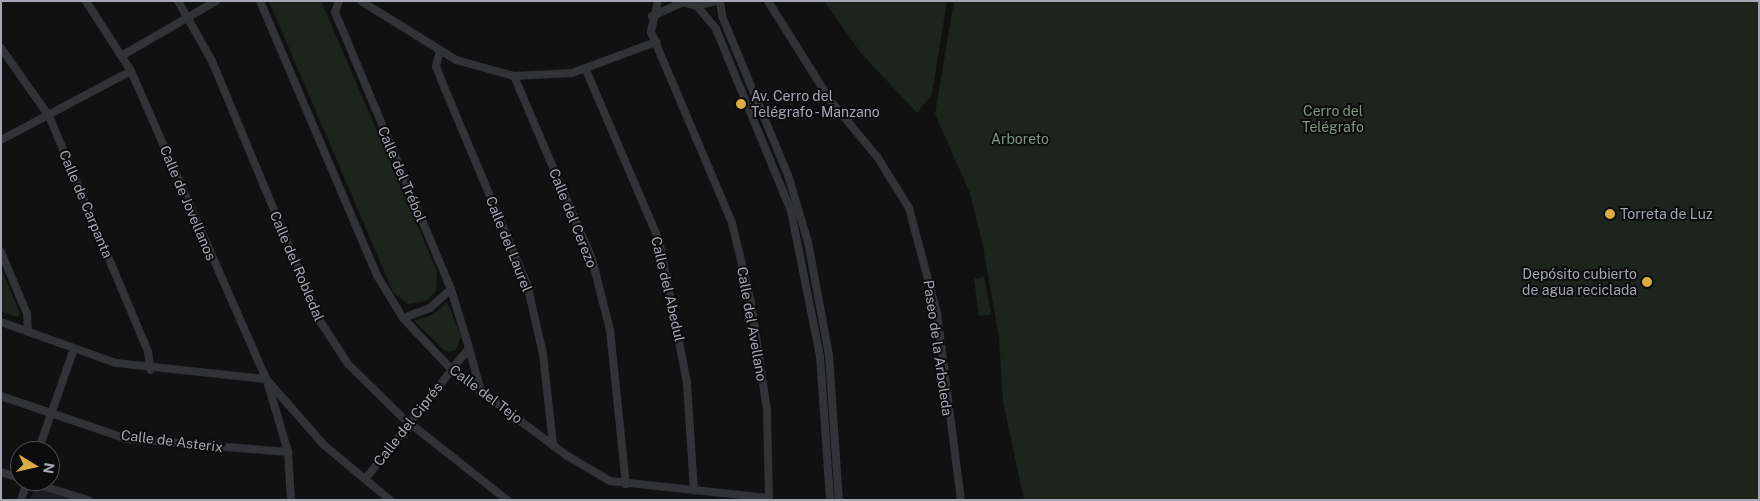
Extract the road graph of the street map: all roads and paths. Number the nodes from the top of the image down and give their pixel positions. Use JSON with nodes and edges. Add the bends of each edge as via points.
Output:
{"nodes":[{"id":1,"x":86,"y":1,"type":"edge"},
{"id":2,"x":178,"y":1,"type":"edge"},
{"id":3,"x":216,"y":1,"type":"edge"},
{"id":4,"x":260,"y":1,"type":"edge"},
{"id":5,"x":339,"y":1,"type":"edge"},
{"id":6,"x":361,"y":1,"type":"edge"},
{"id":7,"x":658,"y":1,"type":"edge"},
{"id":8,"x":716,"y":1,"type":"edge"},
{"id":9,"x":720,"y":1,"type":"edge"},
{"id":10,"x":768,"y":1,"type":"edge"},
{"id":11,"x":679,"y":2,"type":"edge"},
{"id":12,"x":697,"y":6,"type":"junction"},
{"id":13,"x":652,"y":16,"type":"junction"},
{"id":14,"x":189,"y":17,"type":"junction"},
{"id":15,"x":656,"y":42,"type":"junction"},
{"id":16,"x":1,"y":48,"type":"edge"},
{"id":17,"x":440,"y":51,"type":"junction"},
{"id":18,"x":123,"y":54,"type":"junction"},
{"id":19,"x":586,"y":70,"type":"junction"},
{"id":20,"x":131,"y":71,"type":"junction"},
{"id":21,"x":514,"y":76,"type":"junction"},
{"id":22,"x":49,"y":116,"type":"junction"},
{"id":23,"x":1,"y":140,"type":"edge"},
{"id":24,"x":1,"y":252,"type":"edge"},
{"id":25,"x":451,"y":289,"type":"junction"},
{"id":26,"x":403,"y":318,"type":"junction"},
{"id":27,"x":1,"y":322,"type":"edge"},
{"id":28,"x":28,"y":332,"type":"junction"},
{"id":29,"x":468,"y":348,"type":"junction"},
{"id":30,"x":74,"y":349,"type":"junction"},
{"id":31,"x":451,"y":369,"type":"junction"},
{"id":32,"x":151,"y":370,"type":"junction"},
{"id":33,"x":266,"y":379,"type":"junction"},
{"id":34,"x":480,"y":388,"type":"junction"},
{"id":35,"x":1,"y":396,"type":"edge"},
{"id":36,"x":289,"y":404,"type":"junction"},
{"id":37,"x":276,"y":409,"type":"junction"},
{"id":38,"x":51,"y":414,"type":"junction"},
{"id":39,"x":409,"y":423,"type":"junction"},
{"id":40,"x":42,"y":441,"type":"edge"},
{"id":41,"x":553,"y":445,"type":"junction"},
{"id":42,"x":288,"y":452,"type":"junction"},
{"id":43,"x":365,"y":480,"type":"junction"},
{"id":44,"x":626,"y":484,"type":"junction"},
{"id":45,"x":59,"y":491,"type":"edge"},
{"id":46,"x":694,"y":491,"type":"junction"},
{"id":47,"x":769,"y":499,"type":"edge"},
{"id":48,"x":88,"y":500,"type":"edge"},
{"id":49,"x":291,"y":500,"type":"edge"},
{"id":50,"x":390,"y":500,"type":"edge"},
{"id":51,"x":508,"y":500,"type":"edge"},
{"id":52,"x":830,"y":500,"type":"edge"},
{"id":53,"x":840,"y":500,"type":"edge"},
{"id":54,"x":962,"y":500,"type":"edge"}],
"edges":[{"from":1,"to":18,"type":"street","name":"Calle de Jovellanos"},
{"from":2,"to":14,"type":"street","name":"Calle del Robledal"},
{"from":3,"to":14,"type":"street"},
{"from":4,"to":26,"type":"street","name":"Calle del Tejo","via":[[378,277]]},
{"from":5,"to":25,"type":"street","name":"Calle del Trébol","via":[[335,12]]},
{"from":6,"to":17,"type":"street"},
{"from":7,"to":13,"type":"street"},
{"from":8,"to":12,"type":"street"},
{"from":9,"to":53,"type":"street","via":[[722,16],[791,184],[808,242],[830,355]]},
{"from":10,"to":54,"type":"street","name":"Paseo de la Arboleda","via":[[830,100],[878,158],[909,208],[936,313]]},
{"from":11,"to":12,"type":"street"},
{"from":11,"to":13,"type":"street"},
{"from":12,"to":52,"type":"street","via":[[716,29],[734,68],[793,219],[820,356]]},
{"from":13,"to":15,"type":"street","name":"Calle del Avellano"},
{"from":14,"to":18,"type":"street"},
{"from":14,"to":39,"type":"street","name":"Calle del Robledal","via":[[212,61],[320,322],[348,364]]},
{"from":15,"to":19,"type":"street"},
{"from":15,"to":47,"type":"street","name":"Calle del Avellano","via":[[732,223],[751,302],[767,411]]},
{"from":16,"to":22,"type":"street","name":"Calle de Carpanta"},
{"from":17,"to":21,"type":"street","via":[[474,68]]},
{"from":17,"to":41,"type":"street","name":"Calle del Laurel","via":[[436,66],[527,284],[544,361]]},
{"from":18,"to":20,"type":"street","name":"Calle de Jovellanos"},
{"from":19,"to":21,"type":"street","via":[[549,77]]},
{"from":19,"to":46,"type":"street","name":"Calle del Abedul","via":[[659,240],[687,383]]},
{"from":20,"to":22,"type":"street"},
{"from":20,"to":33,"type":"street","name":"Calle de Jovellanos"},
{"from":21,"to":44,"type":"street","name":"Calle del Cerezo","via":[[592,259],[610,330]]},
{"from":22,"to":23,"type":"street"},
{"from":22,"to":32,"type":"street","name":"Calle de Carpanta","via":[[148,352]]},
{"from":24,"to":28,"type":"street","via":[[27,314]]},
{"from":25,"to":26,"type":"street","via":[[430,308]]},
{"from":25,"to":29,"type":"street","name":"Calle del Trébol"},
{"from":26,"to":31,"type":"street","name":"Calle del Tejo"},
{"from":27,"to":28,"type":"street"},
{"from":28,"to":30,"type":"street"},
{"from":29,"to":31,"type":"street"},
{"from":29,"to":34,"type":"street","name":"Calle del Trébol"},
{"from":30,"to":32,"type":"street"},
{"from":30,"to":38,"type":"street"},
{"from":31,"to":34,"type":"street","name":"Calle del Tejo"},
{"from":31,"to":39,"type":"street","name":"Calle del Ciprés"},
{"from":32,"to":33,"type":"street"},
{"from":33,"to":36,"type":"street","name":"Calle de Jovellanos"},
{"from":33,"to":37,"type":"street"},
{"from":34,"to":41,"type":"street","name":"Calle del Tejo"},
{"from":35,"to":38,"type":"street","name":"Calle de Asterix"},
{"from":36,"to":37,"type":"street"},
{"from":36,"to":43,"type":"street","name":"Calle de Jovellanos","via":[[324,445]]},
{"from":37,"to":42,"type":"street"},
{"from":38,"to":40,"type":"street"},
{"from":38,"to":42,"type":"street","name":"Calle de Asterix","via":[[127,439]]},
{"from":39,"to":43,"type":"street","name":"Calle del Ciprés"},
{"from":39,"to":51,"type":"street","name":"Calle del Robledal"},
{"from":41,"to":44,"type":"street","name":"Calle del Tejo","via":[[590,472]]},
{"from":42,"to":49,"type":"street"},
{"from":43,"to":50,"type":"street","name":"Calle de Jovellanos"},
{"from":44,"to":46,"type":"street","name":"Calle del Tejo"},
{"from":45,"to":48,"type":"street"},
{"from":46,"to":47,"type":"street","name":"Calle del Tejo"}]}
